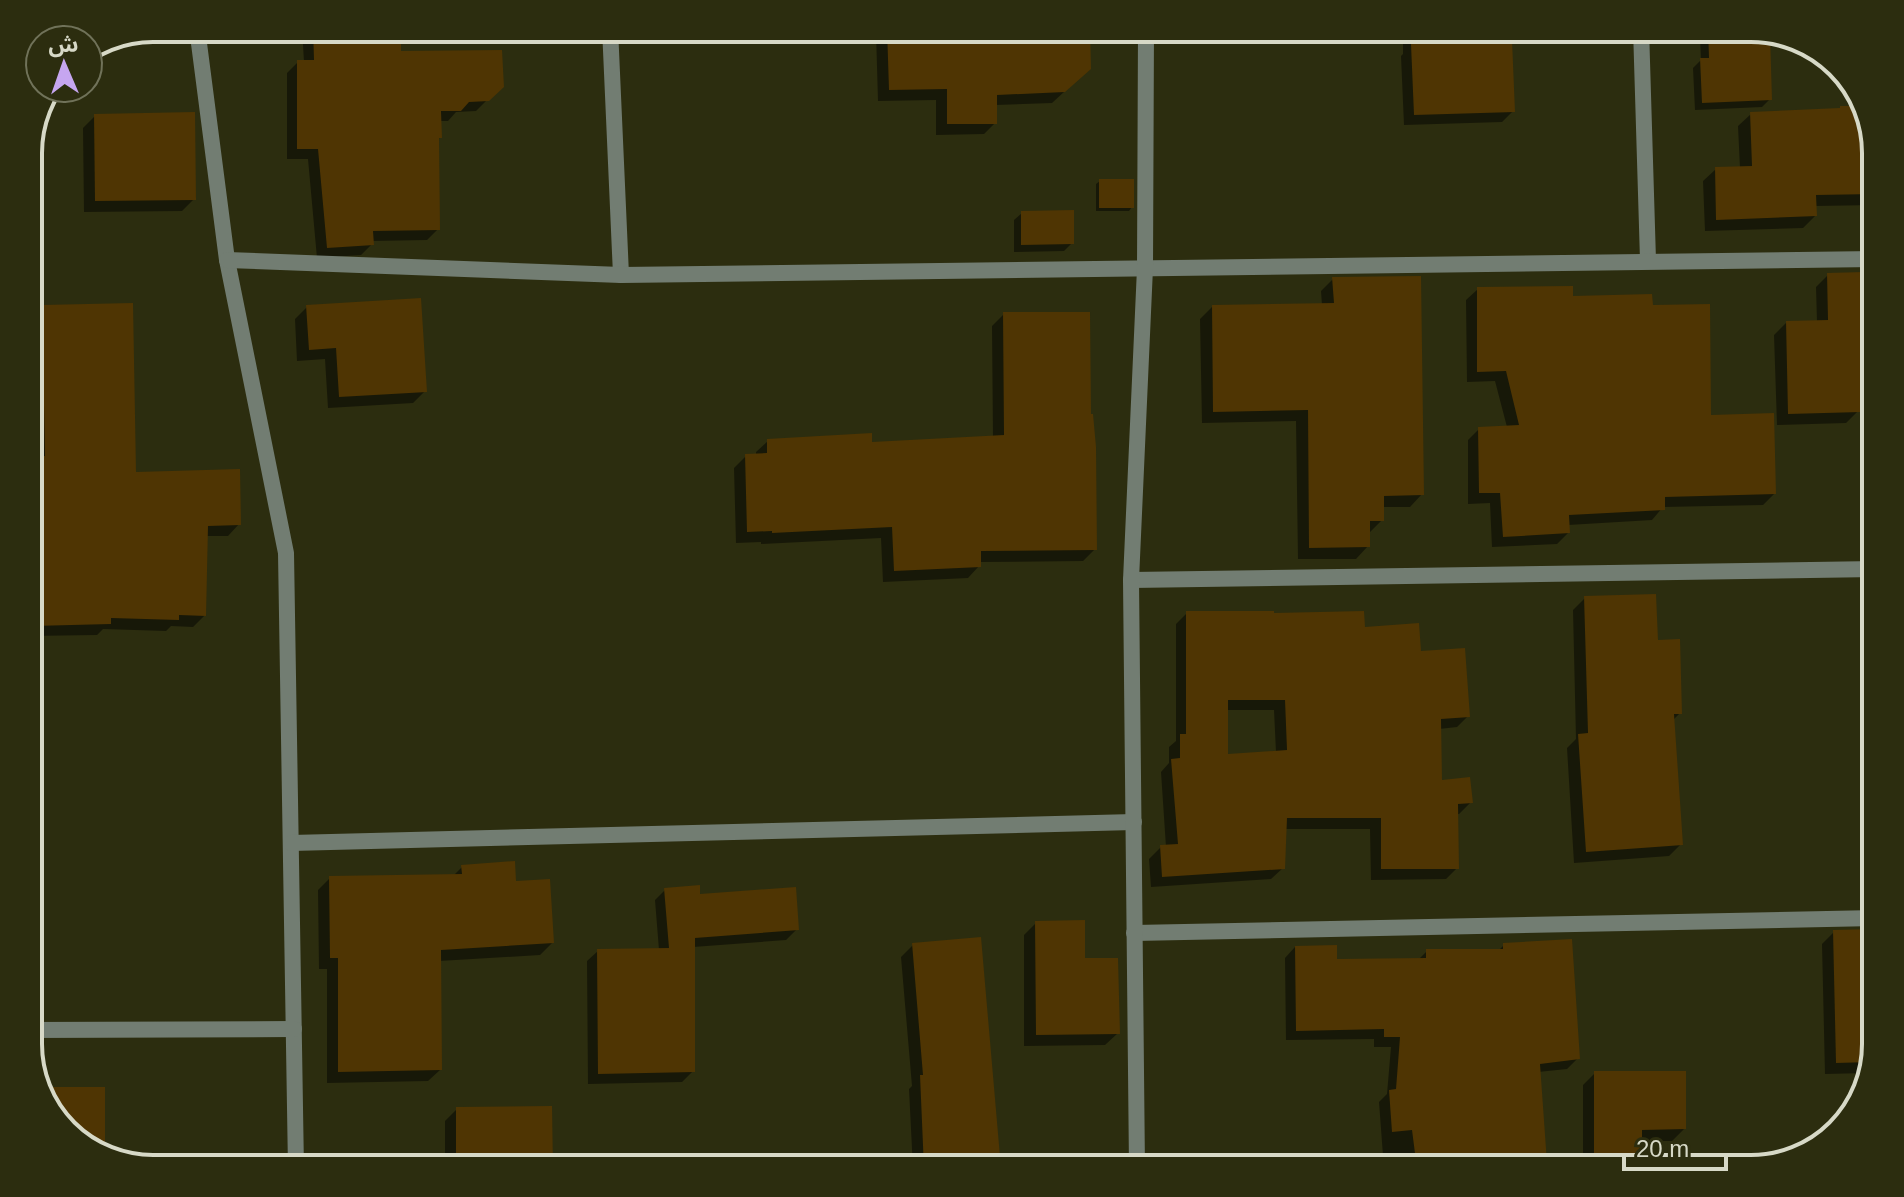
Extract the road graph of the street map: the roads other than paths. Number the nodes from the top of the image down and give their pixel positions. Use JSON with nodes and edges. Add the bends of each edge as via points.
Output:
{"nodes":[{"id":1,"x":199,"y":42,"type":"edge"},
{"id":2,"x":611,"y":42,"type":"edge"},
{"id":3,"x":1146,"y":42,"type":"edge"},
{"id":4,"x":1641,"y":42,"type":"edge"},
{"id":5,"x":1862,"y":259,"type":"edge"},
{"id":6,"x":227,"y":260,"type":"junction"},
{"id":7,"x":1648,"y":260,"type":"junction"},
{"id":8,"x":1145,"y":268,"type":"junction"},
{"id":9,"x":621,"y":275,"type":"junction"},
{"id":10,"x":1862,"y":569,"type":"edge"},
{"id":11,"x":1131,"y":580,"type":"junction"},
{"id":12,"x":1134,"y":822,"type":"junction"},
{"id":13,"x":291,"y":843,"type":"junction"},
{"id":14,"x":1862,"y":918,"type":"edge"},
{"id":15,"x":1134,"y":933,"type":"junction"},
{"id":16,"x":294,"y":1029,"type":"junction"},
{"id":17,"x":42,"y":1030,"type":"edge"},
{"id":18,"x":296,"y":1155,"type":"edge"},
{"id":19,"x":1137,"y":1155,"type":"edge"}],
"edges":[{"from":1,"to":6,"type":"street"},
{"from":2,"to":9,"type":"street"},
{"from":3,"to":8,"type":"street"},
{"from":4,"to":7,"type":"street"},
{"from":5,"to":7,"type":"street"},
{"from":6,"to":9,"type":"street"},
{"from":6,"to":13,"type":"street","via":[[286,553]]},
{"from":7,"to":8,"type":"street"},
{"from":8,"to":9,"type":"street"},
{"from":8,"to":11,"type":"street"},
{"from":10,"to":11,"type":"street"},
{"from":11,"to":12,"type":"street"},
{"from":12,"to":13,"type":"street"},
{"from":12,"to":15,"type":"street"},
{"from":13,"to":16,"type":"street"},
{"from":14,"to":15,"type":"street"},
{"from":15,"to":19,"type":"street"},
{"from":16,"to":17,"type":"street"},
{"from":16,"to":18,"type":"street"}]}
